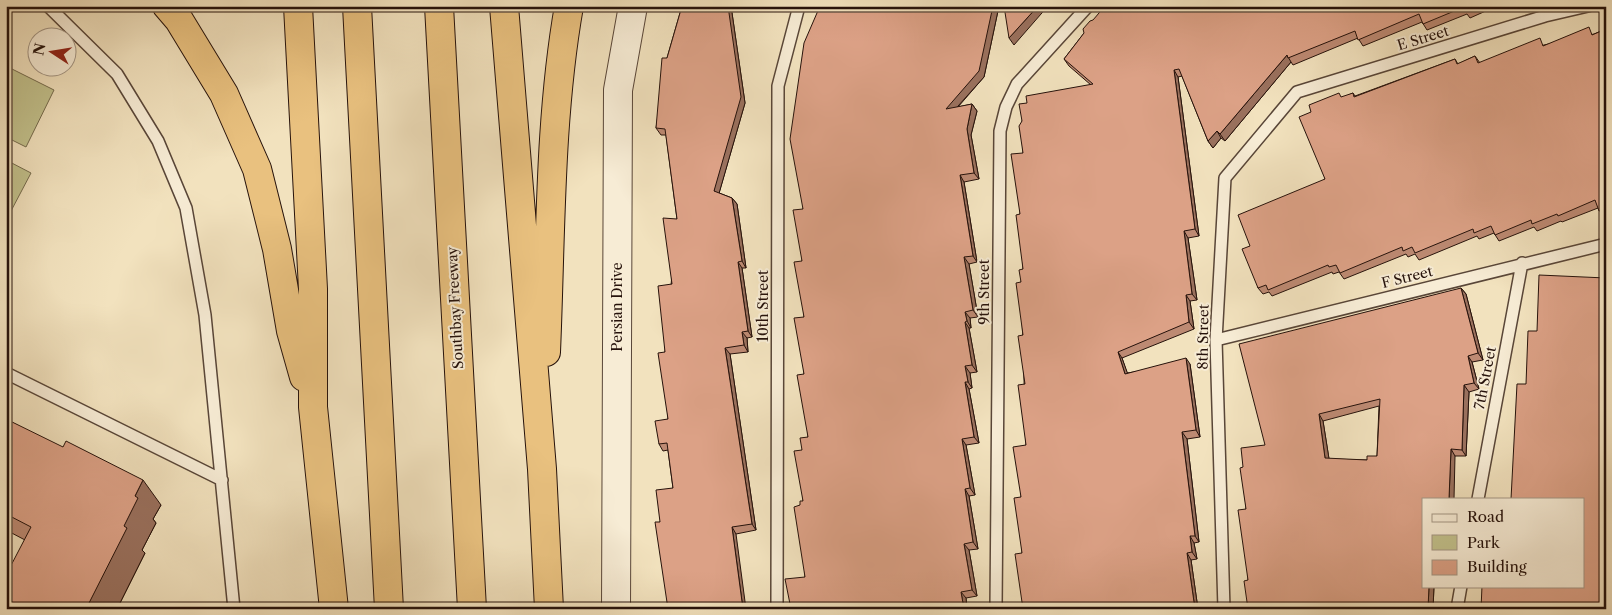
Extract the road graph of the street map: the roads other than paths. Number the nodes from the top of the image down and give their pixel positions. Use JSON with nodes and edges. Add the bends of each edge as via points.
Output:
{"nodes":[{"id":1,"x":48,"y":6,"type":"edge"},
{"id":2,"x":167,"y":6,"type":"edge"},
{"id":3,"x":298,"y":6,"type":"edge"},
{"id":4,"x":357,"y":6,"type":"edge"},
{"id":5,"x":439,"y":6,"type":"edge"},
{"id":6,"x":504,"y":6,"type":"edge"},
{"id":7,"x":569,"y":6,"type":"edge"},
{"id":8,"x":633,"y":6,"type":"edge"},
{"id":9,"x":799,"y":6,"type":"edge"},
{"id":10,"x":1088,"y":6,"type":"edge"},
{"id":11,"x":1588,"y":6,"type":"edge"},
{"id":12,"x":1297,"y":92,"type":"joint"},
{"id":13,"x":1606,"y":244,"type":"edge"},
{"id":14,"x":1522,"y":263,"type":"junction"},
{"id":15,"x":1216,"y":340,"type":"junction"},
{"id":16,"x":6,"y":373,"type":"edge"},
{"id":17,"x":313,"y":408,"type":"junction"},
{"id":18,"x":542,"y":469,"type":"junction"},
{"id":19,"x":222,"y":480,"type":"junction"},
{"id":20,"x":1478,"y":498,"type":"edge"},
{"id":21,"x":1461,"y":588,"type":"edge"},
{"id":22,"x":234,"y":609,"type":"edge"},
{"id":23,"x":334,"y":609,"type":"edge"},
{"id":24,"x":389,"y":609,"type":"edge"},
{"id":25,"x":472,"y":609,"type":"edge"},
{"id":26,"x":549,"y":609,"type":"edge"},
{"id":27,"x":616,"y":609,"type":"edge"},
{"id":28,"x":777,"y":609,"type":"edge"},
{"id":29,"x":996,"y":609,"type":"edge"},
{"id":30,"x":1224,"y":609,"type":"edge"},
{"id":31,"x":1457,"y":609,"type":"edge"}],
"edges":[{"from":1,"to":19,"type":"lane","via":[[117,74],[158,141],[186,208],[205,315]]},
{"from":2,"to":17,"type":"highway","via":[[224,94],[257,169],[277,249],[291,330]]},
{"from":3,"to":17,"type":"highway","via":[[313,288]]},
{"from":4,"to":24,"type":"highway"},
{"from":5,"to":25,"type":"highway","name":"Southbay Freeway"},
{"from":6,"to":18,"type":"highway"},
{"from":7,"to":18,"type":"highway","via":[[560,53],[556,116]]},
{"from":8,"to":27,"type":"street","name":"Persian Drive","via":[[618,90]]},
{"from":9,"to":28,"type":"lane","name":"10th Street","via":[[778,86]]},
{"from":10,"to":29,"type":"lane","name":"9th Street","via":[[1018,84],[1006,107],[1000,131]]},
{"from":11,"to":12,"type":"lane","name":"E Street","via":[[1545,16]]},
{"from":12,"to":15,"type":"lane","name":"8th Street","via":[[1224,178]]},
{"from":13,"to":14,"type":"lane","name":"F Street"},
{"from":14,"to":15,"type":"lane","name":"F Street"},
{"from":14,"to":20,"type":"lane","name":"7th Street"},
{"from":15,"to":30,"type":"lane","name":"8th Street"},
{"from":16,"to":19,"type":"lane"},
{"from":17,"to":23,"type":"highway"},
{"from":18,"to":26,"type":"highway"},
{"from":19,"to":22,"type":"lane"},
{"from":21,"to":31,"type":"lane"}]}
